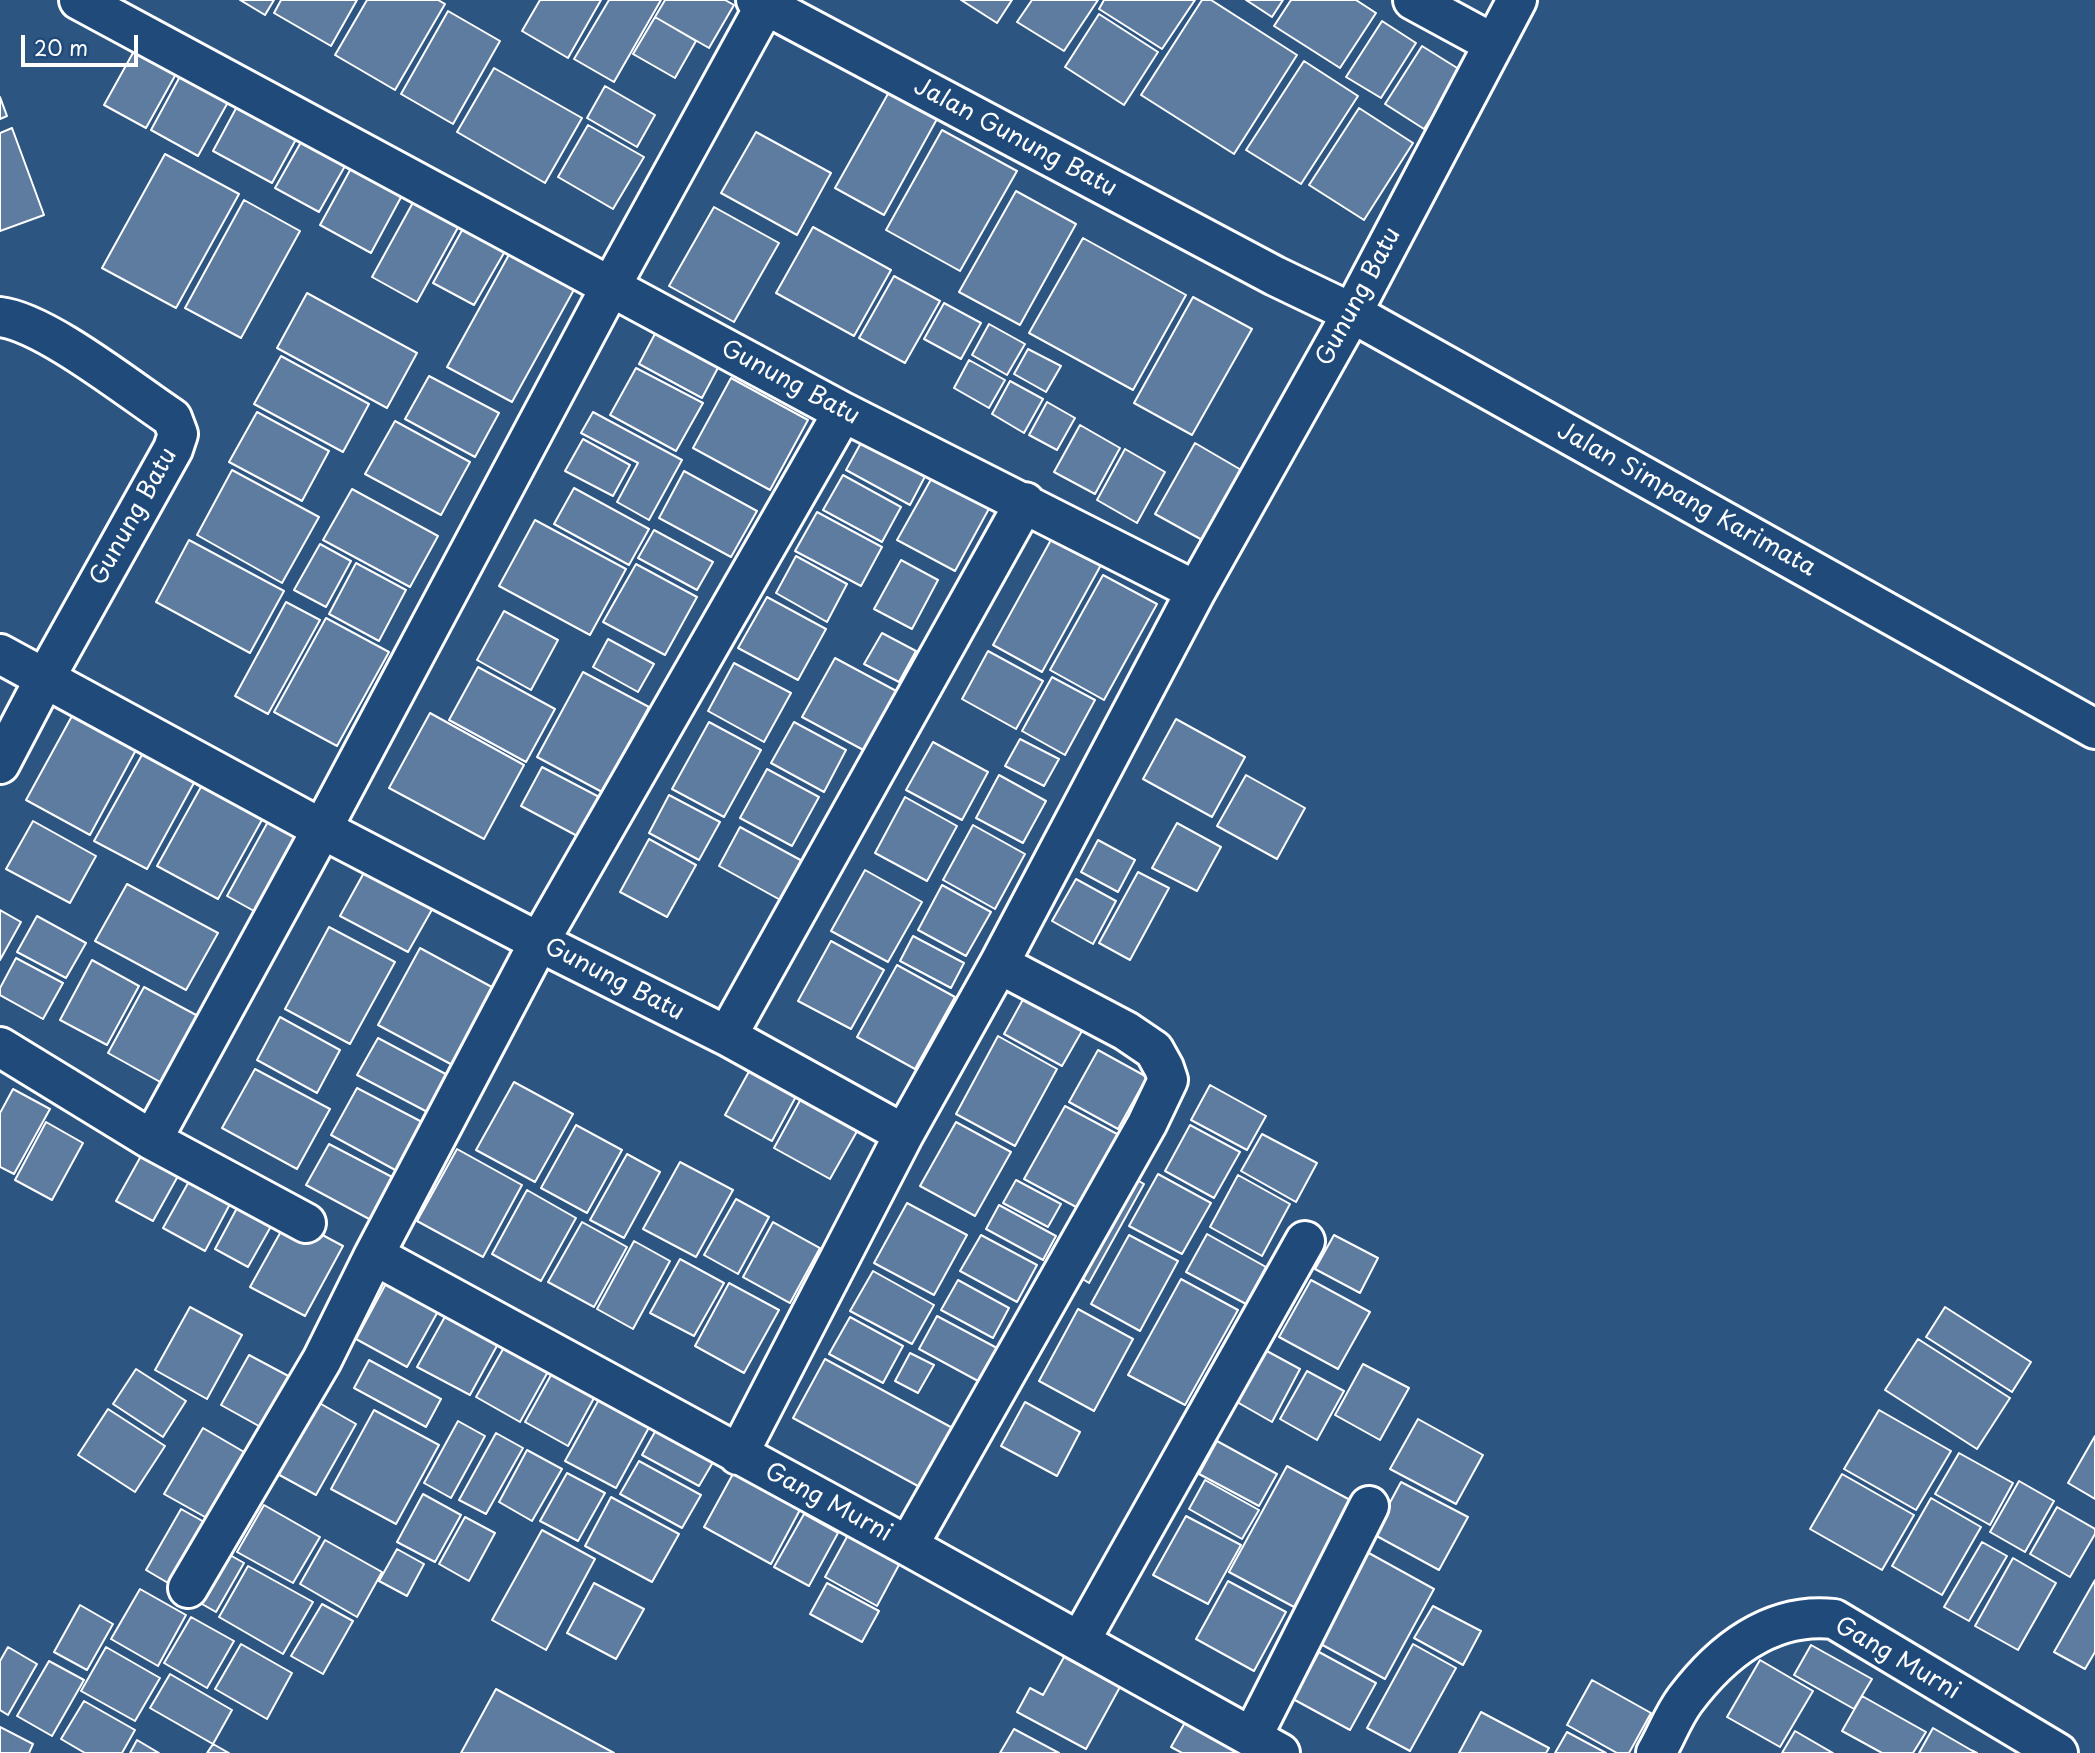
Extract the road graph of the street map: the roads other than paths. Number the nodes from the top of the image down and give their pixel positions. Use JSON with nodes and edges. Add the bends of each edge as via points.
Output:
{"nodes":[{"id":1,"x":79,"y":0,"type":"edge"},
{"id":2,"x":1413,"y":0,"type":"edge"},
{"id":3,"x":1517,"y":0,"type":"edge"},
{"id":4,"x":763,"y":2,"type":"edge"},
{"id":5,"x":1494,"y":44,"type":"junction"},
{"id":6,"x":1275,"y":276,"type":"joint"},
{"id":7,"x":611,"y":286,"type":"junction"},
{"id":8,"x":1352,"y":313,"type":"junction"},
{"id":9,"x":0,"y":317,"type":"edge"},
{"id":10,"x":844,"y":412,"type":"junction"},
{"id":11,"x":1025,"y":502,"type":"junction"},
{"id":12,"x":1196,"y":591,"type":"junction"},
{"id":13,"x":0,"y":654,"type":"edge"},
{"id":14,"x":44,"y":680,"type":"junction"},
{"id":15,"x":2095,"y":729,"type":"edge"},
{"id":16,"x":0,"y":764,"type":"edge"},
{"id":17,"x":322,"y":829,"type":"junction"},
{"id":18,"x":539,"y":942,"type":"junction"},
{"id":19,"x":999,"y":964,"type":"junction"},
{"id":20,"x":727,"y":1037,"type":"junction"},
{"id":21,"x":0,"y":1048,"type":"edge"},
{"id":22,"x":904,"y":1134,"type":"junction"},
{"id":23,"x":152,"y":1140,"type":"junction"},
{"id":24,"x":306,"y":1223,"type":"dead end"},
{"id":25,"x":1305,"y":1241,"type":"dead end"},
{"id":26,"x":374,"y":1255,"type":"junction"},
{"id":27,"x":738,"y":1454,"type":"junction"},
{"id":28,"x":1369,"y":1506,"type":"dead end"},
{"id":29,"x":908,"y":1546,"type":"junction"},
{"id":30,"x":188,"y":1588,"type":"dead end"},
{"id":31,"x":1080,"y":1641,"type":"junction"},
{"id":32,"x":1266,"y":1745,"type":"edge"},
{"id":33,"x":2052,"y":1752,"type":"edge"},
{"id":34,"x":1656,"y":1753,"type":"edge"}],
"edges":[{"from":1,"to":7,"type":"street","name":"Gunung Batu"},
{"from":2,"to":5,"type":"street"},
{"from":3,"to":5,"type":"street","name":"Gunung Batu"},
{"from":4,"to":6,"type":"street","name":"Jalan Gunung Batu"},
{"from":4,"to":7,"type":"street"},
{"from":5,"to":8,"type":"street","name":"Gunung Batu"},
{"from":6,"to":8,"type":"street","name":"Jalan Simpang Karimata"},
{"from":7,"to":10,"type":"street","name":"Gunung Batu"},
{"from":7,"to":17,"type":"street"},
{"from":8,"to":12,"type":"street","name":"Gunung Batu"},
{"from":8,"to":15,"type":"street","name":"Jalan Simpang Karimata"},
{"from":9,"to":14,"type":"street","name":"Gunung Batu","via":[[17,320],[57,340],[172,418],[178,434]]},
{"from":10,"to":11,"type":"street","name":"Gunung Batu"},
{"from":10,"to":18,"type":"street"},
{"from":11,"to":12,"type":"street","name":"Gunung Batu"},
{"from":11,"to":20,"type":"street"},
{"from":12,"to":19,"type":"street","name":"Gunung Batu"},
{"from":13,"to":14,"type":"street","name":"Gunung Batu"},
{"from":14,"to":16,"type":"street","name":"Gunung Batu"},
{"from":14,"to":17,"type":"street","name":"Gunung Batu"},
{"from":17,"to":18,"type":"street","name":"Gunung Batu"},
{"from":17,"to":23,"type":"street"},
{"from":18,"to":20,"type":"street","name":"Gunung Batu"},
{"from":18,"to":26,"type":"street"},
{"from":19,"to":22,"type":"street","name":"Gunung Batu"},
{"from":19,"to":29,"type":"street","via":[[1136,1037],[1154,1050],[1168,1080]]},
{"from":20,"to":22,"type":"street","name":"Gunung Batu"},
{"from":21,"to":23,"type":"street"},
{"from":22,"to":27,"type":"street","name":"Gunung Batu"},
{"from":23,"to":24,"type":"street"},
{"from":25,"to":31,"type":"street"},
{"from":26,"to":27,"type":"street","name":"Gang Murni"},
{"from":26,"to":30,"type":"street","via":[[322,1360]]},
{"from":27,"to":29,"type":"street","name":"Gang Murni"},
{"from":28,"to":32,"type":"street"},
{"from":29,"to":31,"type":"street","name":"Gang Murni"},
{"from":31,"to":32,"type":"street","name":"Gang Murni"},
{"from":33,"to":34,"type":"street","name":"Gang Murni","via":[[1834,1619],[1813,1616],[1770,1628],[1724,1656],[1684,1702]]}]}
